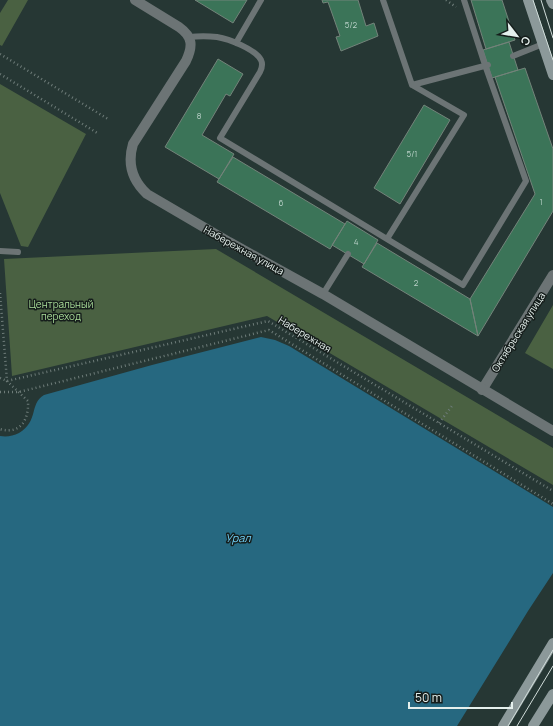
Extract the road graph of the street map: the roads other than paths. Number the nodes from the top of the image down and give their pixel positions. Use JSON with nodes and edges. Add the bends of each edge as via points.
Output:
{"nodes":[{"id":1,"x":135,"y":0,"type":"edge"},
{"id":2,"x":262,"y":0,"type":"edge"},
{"id":3,"x":383,"y":0,"type":"edge"},
{"id":4,"x":464,"y":0,"type":"edge"},
{"id":5,"x":528,"y":0,"type":"edge"},
{"id":6,"x":552,"y":0,"type":"edge"},
{"id":7,"x":553,"y":4,"type":"edge"},
{"id":8,"x":189,"y":37,"type":"junction"},
{"id":9,"x":236,"y":43,"type":"junction"},
{"id":10,"x":543,"y":44,"type":"junction"},
{"id":11,"x":513,"y":56,"type":"dead end"},
{"id":12,"x":487,"y":65,"type":"junction"},
{"id":13,"x":553,"y":75,"type":"edge"},
{"id":14,"x":412,"y":85,"type":"junction"},
{"id":15,"x":387,"y":239,"type":"junction"},
{"id":16,"x":0,"y":251,"type":"edge"},
{"id":17,"x":18,"y":252,"type":"dead end"},
{"id":18,"x":348,"y":254,"type":"dead end"},
{"id":19,"x":553,"y":275,"type":"edge"},
{"id":20,"x":323,"y":294,"type":"junction"},
{"id":21,"x":482,"y":390,"type":"junction"},
{"id":22,"x":553,"y":431,"type":"edge"},
{"id":23,"x":553,"y":643,"type":"edge"},
{"id":24,"x":553,"y":694,"type":"edge"},
{"id":25,"x":503,"y":726,"type":"edge"},
{"id":26,"x":533,"y":726,"type":"edge"}],
"edges":[{"from":1,"to":8,"type":"street","via":[[179,27]]},
{"from":2,"to":9,"type":"lane"},
{"from":3,"to":14,"type":"lane"},
{"from":4,"to":12,"type":"lane"},
{"from":5,"to":10,"type":"main road"},
{"from":6,"to":7,"type":"main road"},
{"from":8,"to":9,"type":"lane","via":[[210,36]]},
{"from":8,"to":20,"type":"street","name":"Набережная улица","via":[[190,52],[186,61],[133,144],[130,168],[135,181],[147,194]]},
{"from":9,"to":15,"type":"lane","via":[[256,54],[261,59],[262,67],[220,138],[364,228]]},
{"from":10,"to":11,"type":"lane"},
{"from":10,"to":13,"type":"main road"},
{"from":12,"to":14,"type":"lane"},
{"from":12,"to":15,"type":"lane","via":[[526,181],[463,285]]},
{"from":14,"to":15,"type":"lane","via":[[464,115]]},
{"from":16,"to":17,"type":"lane"},
{"from":18,"to":20,"type":"lane"},
{"from":19,"to":21,"type":"street","name":"Октябрьская улица"},
{"from":20,"to":21,"type":"street","name":"Набережная улица"},
{"from":21,"to":22,"type":"street","name":"Набережная улица"},
{"from":23,"to":25,"type":"main road"},
{"from":24,"to":26,"type":"main road"}]}
